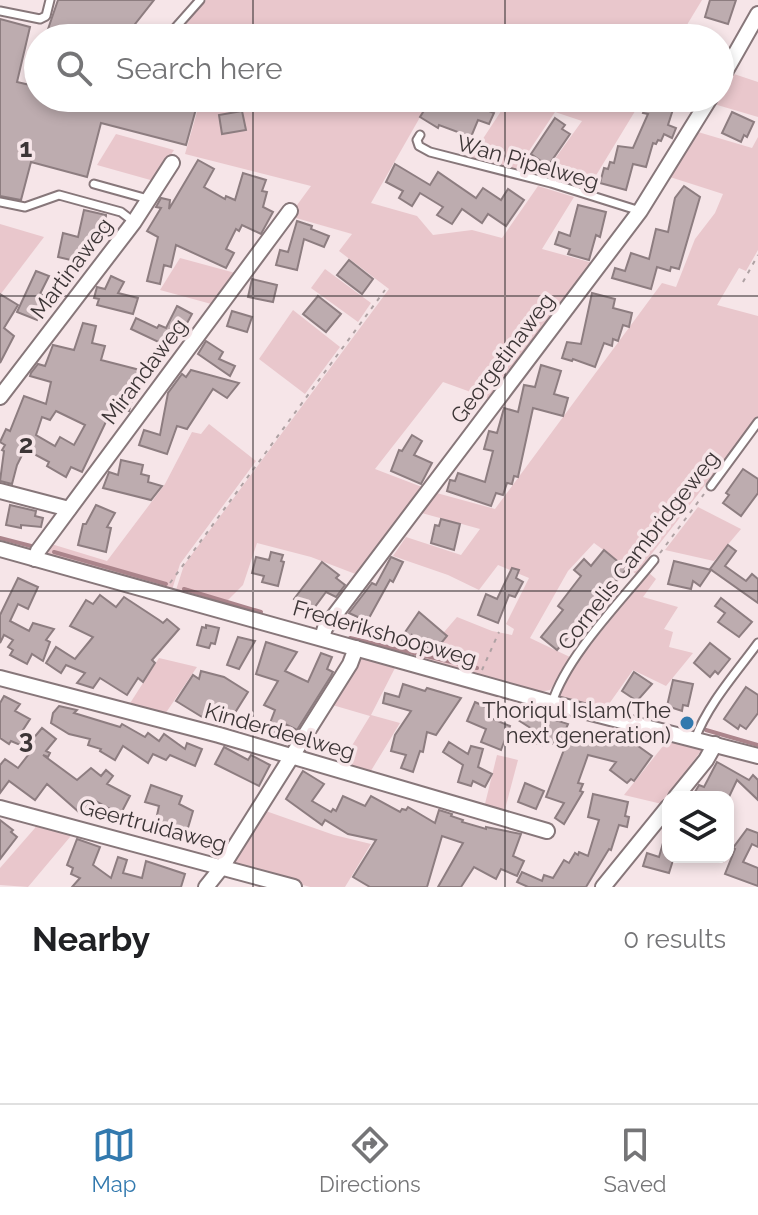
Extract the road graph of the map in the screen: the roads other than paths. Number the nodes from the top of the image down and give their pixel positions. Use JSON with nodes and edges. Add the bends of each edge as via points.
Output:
{"nodes":[{"id":1,"x":50,"y":0,"type":"edge"},
{"id":2,"x":200,"y":0,"type":"edge"},
{"id":3,"x":0,"y":11,"type":"edge"},
{"id":4,"x":758,"y":14,"type":"edge"},
{"id":5,"x":179,"y":24,"type":"edge"},
{"id":6,"x":734,"y":56,"type":"edge"},
{"id":7,"x":701,"y":112,"type":"edge"},
{"id":8,"x":420,"y":135,"type":"dead end"},
{"id":9,"x":172,"y":163,"type":"dead end"},
{"id":10,"x":94,"y":184,"type":"dead end"},
{"id":11,"x":148,"y":199,"type":"junction"},
{"id":12,"x":0,"y":202,"type":"edge"},
{"id":13,"x":290,"y":211,"type":"dead end"},
{"id":14,"x":640,"y":211,"type":"junction"},
{"id":15,"x":134,"y":222,"type":"junction"},
{"id":16,"x":0,"y":397,"type":"edge"},
{"id":17,"x":758,"y":422,"type":"edge"},
{"id":18,"x":711,"y":486,"type":"road end"},
{"id":19,"x":0,"y":491,"type":"edge"},
{"id":20,"x":69,"y":509,"type":"junction"},
{"id":21,"x":0,"y":549,"type":"edge"},
{"id":22,"x":35,"y":559,"type":"junction"},
{"id":23,"x":654,"y":560,"type":"road end"},
{"id":24,"x":322,"y":638,"type":"junction"},
{"id":25,"x":758,"y":643,"type":"edge"},
{"id":26,"x":356,"y":648,"type":"junction"},
{"id":27,"x":0,"y":678,"type":"edge"},
{"id":28,"x":552,"y":703,"type":"junction"},
{"id":29,"x":695,"y":739,"type":"junction"},
{"id":30,"x":715,"y":744,"type":"junction"},
{"id":31,"x":291,"y":756,"type":"junction"},
{"id":32,"x":758,"y":756,"type":"edge"},
{"id":33,"x":681,"y":791,"type":"edge"},
{"id":34,"x":0,"y":808,"type":"edge"},
{"id":35,"x":662,"y":814,"type":"edge"},
{"id":36,"x":547,"y":831,"type":"dead end"},
{"id":37,"x":222,"y":867,"type":"junction"},
{"id":38,"x":206,"y":887,"type":"edge"},
{"id":39,"x":294,"y":887,"type":"edge"},
{"id":40,"x":603,"y":887,"type":"edge"}],
"edges":[{"from":1,"to":3,"type":"lane","via":[[40,19]]},
{"from":2,"to":5,"type":"lane"},
{"from":4,"to":6,"type":"street"},
{"from":7,"to":14,"type":"street","name":"Georgetinaweg"},
{"from":8,"to":14,"type":"lane","name":"Wan Pipelweg","via":[[419,146],[439,155]]},
{"from":9,"to":11,"type":"street","name":"Martinaweg"},
{"from":10,"to":11,"type":"lane"},
{"from":11,"to":15,"type":"street","name":"Martinaweg"},
{"from":12,"to":15,"type":"lane","via":[[25,207],[59,195],[121,212]]},
{"from":13,"to":20,"type":"street","name":"Mirandaweg"},
{"from":14,"to":24,"type":"street","name":"Georgetinaweg"},
{"from":15,"to":16,"type":"street","name":"Martinaweg"},
{"from":17,"to":18,"type":"lane","name":"Cornelis Cambridgeweg"},
{"from":19,"to":20,"type":"street"},
{"from":20,"to":22,"type":"street","name":"Mirandaweg"},
{"from":21,"to":22,"type":"street","name":"Frederikshoopweg"},
{"from":22,"to":24,"type":"street","name":"Frederikshoopweg"},
{"from":23,"to":28,"type":"lane","name":"Cornelis Cambridgeweg","via":[[580,652]]},
{"from":24,"to":26,"type":"street","name":"Frederikshoopweg"},
{"from":25,"to":29,"type":"lane","via":[[717,698]]},
{"from":26,"to":28,"type":"street","name":"Frederikshoopweg"},
{"from":26,"to":31,"type":"street"},
{"from":27,"to":31,"type":"street","name":"Kinderdeelweg"},
{"from":28,"to":29,"type":"street","name":"Frederikshoopweg"},
{"from":29,"to":30,"type":"street","name":"Frederikshoopweg"},
{"from":30,"to":32,"type":"street","name":"Frederikshoopweg"},
{"from":30,"to":33,"type":"street"},
{"from":31,"to":36,"type":"street","name":"Kinderdeelweg"},
{"from":31,"to":37,"type":"street"},
{"from":34,"to":37,"type":"street","name":"Geertruidaweg"},
{"from":35,"to":40,"type":"street"},
{"from":37,"to":38,"type":"street"},
{"from":37,"to":39,"type":"street","name":"Geertruidaweg"}]}
